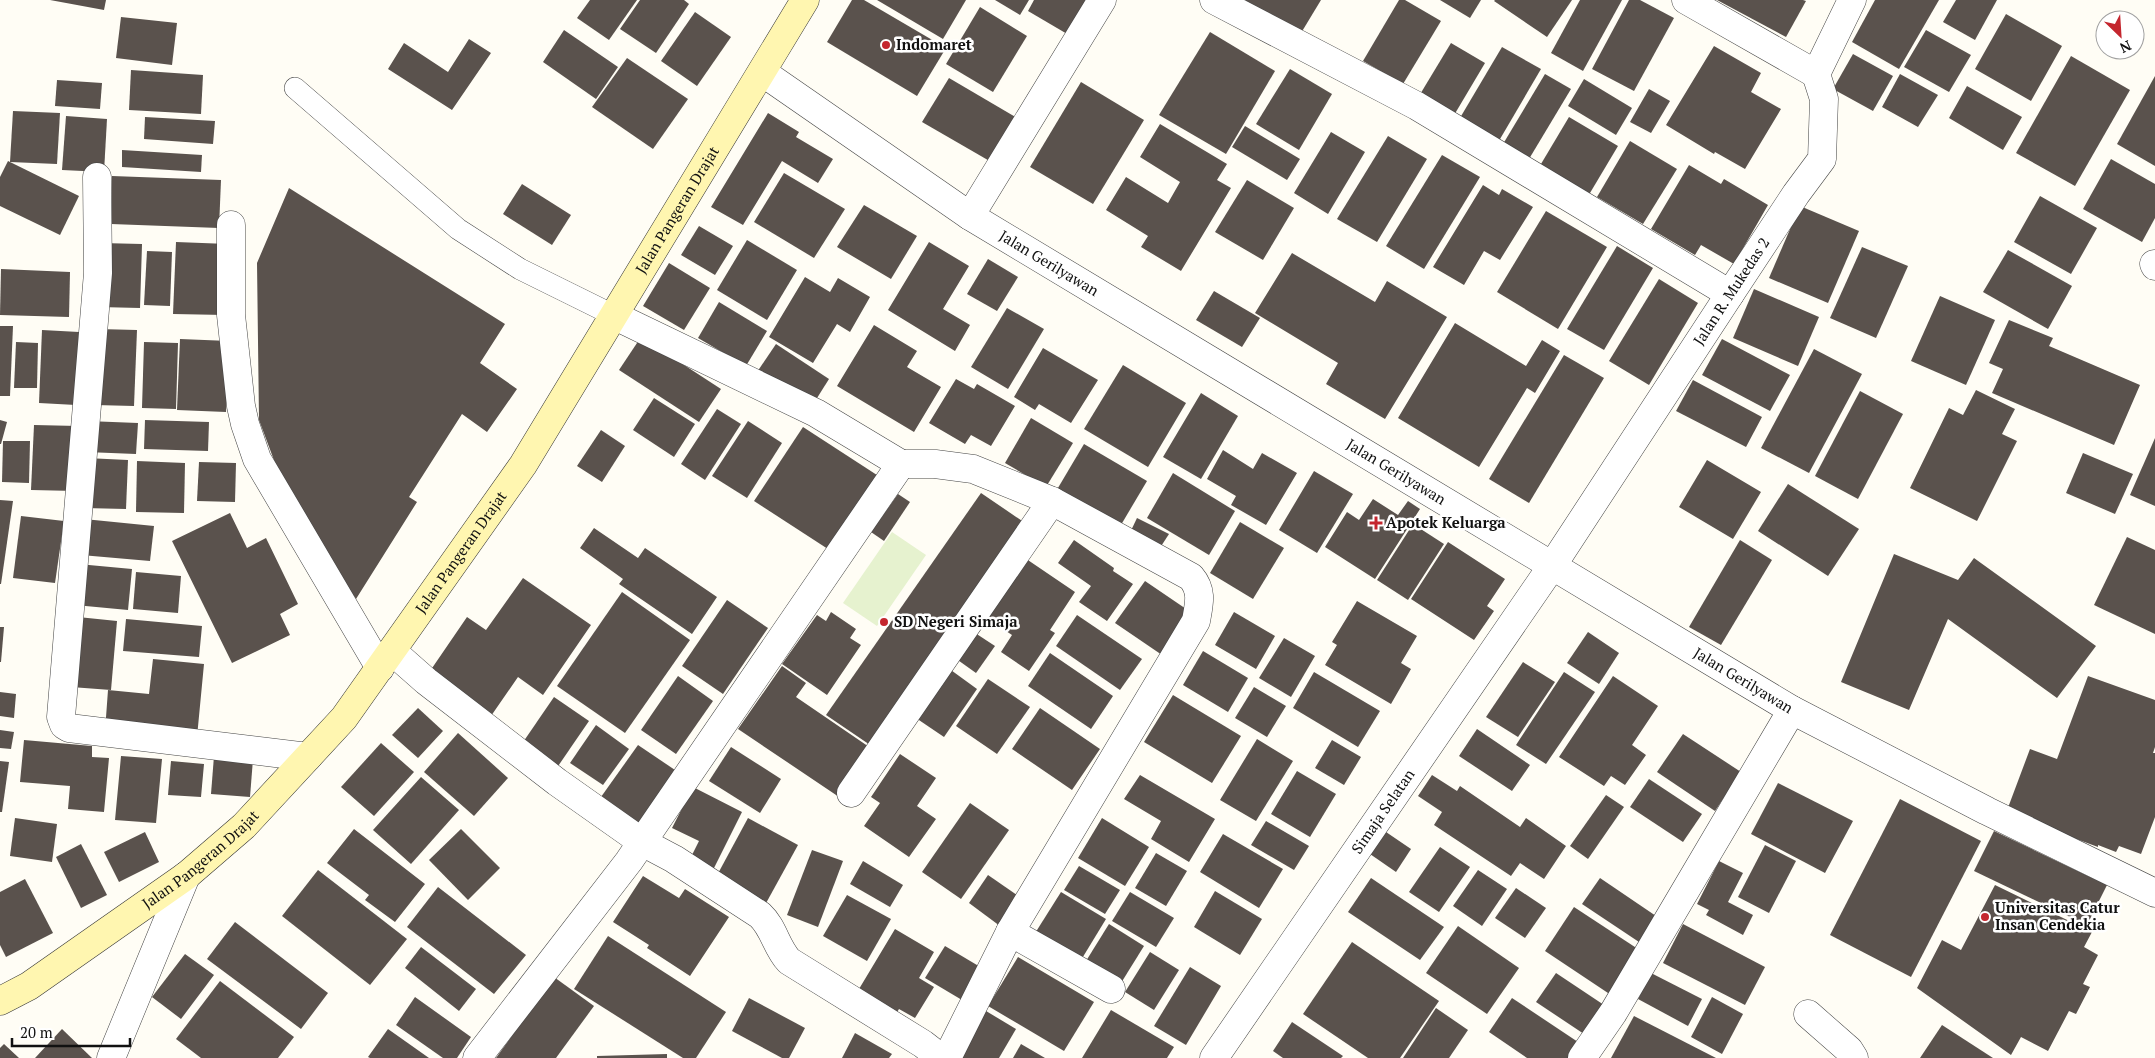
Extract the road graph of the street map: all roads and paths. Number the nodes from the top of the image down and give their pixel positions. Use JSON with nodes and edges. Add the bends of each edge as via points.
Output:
{"nodes":[{"id":1,"x":805,"y":0,"type":"edge"},
{"id":2,"x":1102,"y":0,"type":"edge"},
{"id":3,"x":1214,"y":0,"type":"edge"},
{"id":4,"x":1686,"y":0,"type":"edge"},
{"id":5,"x":1852,"y":0,"type":"edge"},
{"id":6,"x":762,"y":72,"type":"junction"},
{"id":7,"x":1816,"y":74,"type":"junction"},
{"id":8,"x":295,"y":88,"type":"dead end"},
{"id":9,"x":97,"y":177,"type":"dead end"},
{"id":10,"x":970,"y":216,"type":"junction"},
{"id":11,"x":231,"y":225,"type":"dead end"},
{"id":12,"x":1730,"y":294,"type":"junction"},
{"id":13,"x":615,"y":316,"type":"junction"},
{"id":14,"x":901,"y":464,"type":"junction"},
{"id":15,"x":1052,"y":501,"type":"junction"},
{"id":16,"x":1552,"y":566,"type":"junction"},
{"id":17,"x":386,"y":659,"type":"junction"},
{"id":18,"x":1792,"y":710,"type":"junction"},
{"id":19,"x":308,"y":757,"type":"junction"},
{"id":20,"x":851,"y":793,"type":"dead end"},
{"id":21,"x":642,"y":842,"type":"junction"},
{"id":22,"x":186,"y":876,"type":"junction"},
{"id":23,"x":2155,"y":894,"type":"edge"},
{"id":24,"x":1010,"y":932,"type":"junction"},
{"id":25,"x":1111,"y":989,"type":"dead end"},
{"id":26,"x":0,"y":1001,"type":"edge"},
{"id":27,"x":1808,"y":1014,"type":"dead end"},
{"id":28,"x":479,"y":1057,"type":"edge"},
{"id":29,"x":111,"y":1058,"type":"edge"},
{"id":30,"x":941,"y":1058,"type":"edge"},
{"id":31,"x":947,"y":1058,"type":"edge"},
{"id":32,"x":1214,"y":1058,"type":"edge"},
{"id":33,"x":1582,"y":1058,"type":"edge"},
{"id":34,"x":1854,"y":1058,"type":"edge"}],
"edges":[{"from":1,"to":6,"type":"street","name":"Jalan Pangeran Drajat"},
{"from":2,"to":10,"type":"street"},
{"from":3,"to":12,"type":"street","via":[[1417,106]]},
{"from":4,"to":7,"type":"street"},
{"from":5,"to":7,"type":"street"},
{"from":6,"to":10,"type":"street","name":"Jalan Gerilyawan"},
{"from":6,"to":13,"type":"street","name":"Jalan Pangeran Drajat"},
{"from":7,"to":12,"type":"street","name":"Jalan R. Mukedas 2","via":[[1824,99],[1822,159]]},
{"from":8,"to":13,"type":"lane","via":[[458,229],[520,269]]},
{"from":9,"to":19,"type":"street","via":[[98,273],[61,709],[64,724],[69,728]]},
{"from":10,"to":16,"type":"street","name":"Jalan Gerilyawan"},
{"from":11,"to":17,"type":"street","via":[[231,315],[244,424],[257,459]]},
{"from":12,"to":16,"type":"street","name":"Jalan R. Mukedas 2"},
{"from":13,"to":14,"type":"street","via":[[816,413]]},
{"from":13,"to":17,"type":"street","name":"Jalan Pangeran Drajat","via":[[523,465]]},
{"from":14,"to":15,"type":"street","via":[[973,469]]},
{"from":14,"to":21,"type":"street"},
{"from":15,"to":20,"type":"street"},
{"from":15,"to":24,"type":"street","via":[[1191,577],[1198,586],[1200,598],[1196,620]]},
{"from":16,"to":18,"type":"street","name":"Jalan Gerilyawan"},
{"from":16,"to":32,"type":"street","name":"Simaja Selatan"},
{"from":17,"to":19,"type":"street","name":"Jalan Pangeran Drajat","via":[[344,718]]},
{"from":17,"to":21,"type":"street","via":[[426,681],[557,782]]},
{"from":18,"to":23,"type":"street","name":"Jalan Gerilyawan","via":[[1987,812]]},
{"from":18,"to":33,"type":"street","via":[[1613,1013]]},
{"from":19,"to":22,"type":"street","name":"Jalan Pangeran Drajat","via":[[244,826]]},
{"from":21,"to":28,"type":"street"},
{"from":21,"to":30,"type":"street","via":[[760,915],[768,923],[781,952],[789,961]]},
{"from":22,"to":26,"type":"street","name":"Jalan Pangeran Drajat","via":[[29,986]]},
{"from":22,"to":29,"type":"street"},
{"from":24,"to":25,"type":"street"},
{"from":24,"to":31,"type":"street"},
{"from":27,"to":34,"type":"street"}]}
